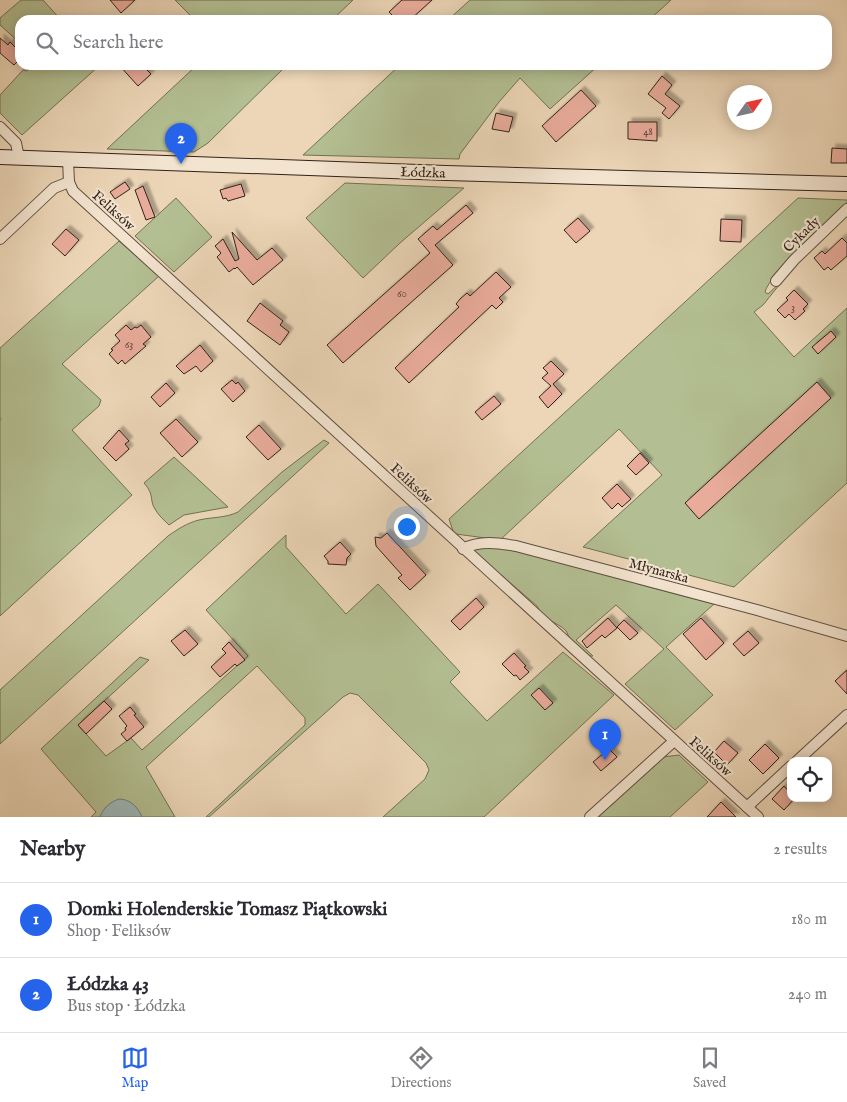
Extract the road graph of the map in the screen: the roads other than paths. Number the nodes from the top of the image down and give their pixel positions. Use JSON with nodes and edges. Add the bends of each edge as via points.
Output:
{"nodes":[{"id":1,"x":0,"y":127,"type":"edge"},
{"id":2,"x":0,"y":157,"type":"edge"},
{"id":3,"x":19,"y":158,"type":"junction"},
{"id":4,"x":68,"y":160,"type":"junction"},
{"id":5,"x":69,"y":182,"type":"junction"},
{"id":6,"x":847,"y":184,"type":"edge"},
{"id":7,"x":847,"y":209,"type":"edge"},
{"id":8,"x":0,"y":239,"type":"edge"},
{"id":9,"x":776,"y":281,"type":"dead end"},
{"id":10,"x":463,"y":549,"type":"junction"},
{"id":11,"x":847,"y":636,"type":"edge"},
{"id":12,"x":847,"y":715,"type":"edge"},
{"id":13,"x":674,"y":741,"type":"junction"},
{"id":14,"x":801,"y":757,"type":"edge"},
{"id":15,"x":787,"y":770,"type":"edge"},
{"id":16,"x":746,"y":807,"type":"junction"},
{"id":17,"x":590,"y":817,"type":"edge"},
{"id":18,"x":758,"y":817,"type":"edge"}],
"edges":[{"from":1,"to":3,"type":"street","via":[[13,139]]},
{"from":2,"to":3,"type":"main road","name":"Łódzka"},
{"from":3,"to":4,"type":"main road","name":"Łódzka"},
{"from":4,"to":5,"type":"street"},
{"from":4,"to":6,"type":"main road","name":"Łódzka"},
{"from":5,"to":8,"type":"street","via":[[54,188]]},
{"from":5,"to":10,"type":"street","name":"Feliksów","via":[[73,191]]},
{"from":7,"to":9,"type":"street","name":"Cykady"},
{"from":10,"to":11,"type":"street","name":"Młynarska","via":[[483,544],[516,546]]},
{"from":10,"to":13,"type":"street","name":"Feliksów"},
{"from":12,"to":14,"type":"street"},
{"from":13,"to":16,"type":"street","name":"Feliksów"},
{"from":13,"to":17,"type":"street"},
{"from":15,"to":16,"type":"street"},
{"from":16,"to":18,"type":"street","name":"Feliksów"}]}
